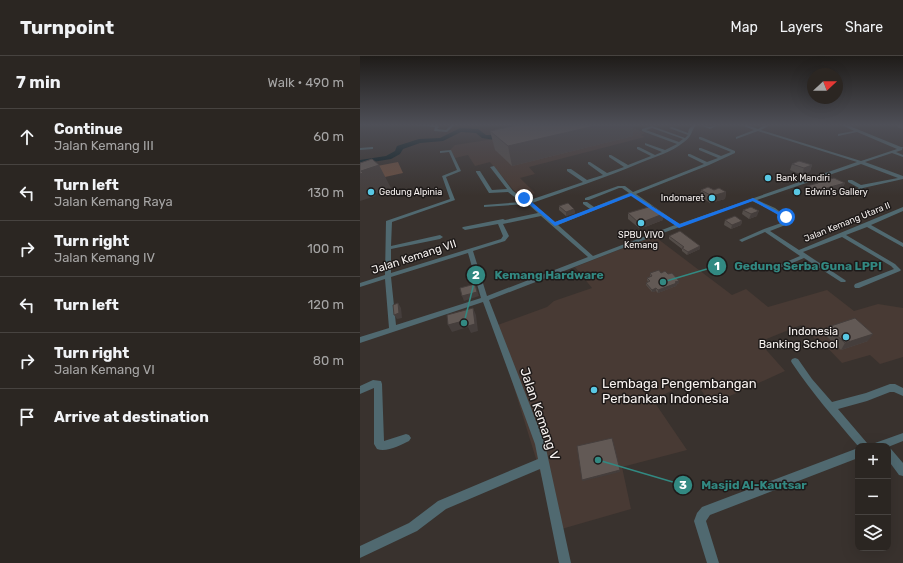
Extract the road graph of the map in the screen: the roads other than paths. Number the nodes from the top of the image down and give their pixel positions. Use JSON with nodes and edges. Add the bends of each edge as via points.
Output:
{"nodes":[{"id":1,"x":639,"y":149,"type":"edge"},
{"id":2,"x":659,"y":149,"type":"edge"},
{"id":3,"x":663,"y":149,"type":"edge"},
{"id":4,"x":671,"y":149,"type":"edge"},
{"id":5,"x":700,"y":149,"type":"dead end"},
{"id":6,"x":726,"y":149,"type":"edge"},
{"id":7,"x":819,"y":149,"type":"edge"},
{"id":8,"x":901,"y":149,"type":"edge"},
{"id":9,"x":666,"y":151,"type":"junction"},
{"id":10,"x":441,"y":152,"type":"dead end"},
{"id":11,"x":893,"y":152,"type":"junction"},
{"id":12,"x":653,"y":155,"type":"junction"},
{"id":13,"x":689,"y":155,"type":"dead end"},
{"id":14,"x":610,"y":156,"type":"dead end"},
{"id":15,"x":903,"y":156,"type":"edge"},
{"id":16,"x":722,"y":158,"type":"junction"},
{"id":17,"x":862,"y":162,"type":"junction"},
{"id":18,"x":590,"y":163,"type":"dead end"},
{"id":19,"x":708,"y":164,"type":"junction"},
{"id":20,"x":629,"y":166,"type":"junction"},
{"id":21,"x":492,"y":167,"type":"dead end"},
{"id":22,"x":569,"y":170,"type":"dead end"},
{"id":23,"x":478,"y":172,"type":"dead end"},
{"id":24,"x":606,"y":175,"type":"junction"},
{"id":25,"x":903,"y":178,"type":"edge"},
{"id":26,"x":850,"y":181,"type":"dead end"},
{"id":27,"x":586,"y":182,"type":"junction"},
{"id":28,"x":860,"y":187,"type":"junction"},
{"id":29,"x":511,"y":190,"type":"junction"},
{"id":30,"x":854,"y":192,"type":"dead end"},
{"id":31,"x":631,"y":194,"type":"junction"},
{"id":32,"x":522,"y":196,"type":"dead end"},
{"id":33,"x":753,"y":200,"type":"junction"},
{"id":34,"x":528,"y":203,"type":"junction"},
{"id":35,"x":486,"y":206,"type":"dead end"},
{"id":36,"x":594,"y":209,"type":"junction"},
{"id":37,"x":903,"y":209,"type":"edge"},
{"id":38,"x":541,"y":213,"type":"junction"},
{"id":39,"x":555,"y":224,"type":"junction"},
{"id":40,"x":866,"y":224,"type":"junction"},
{"id":41,"x":679,"y":226,"type":"junction"},
{"id":42,"x":465,"y":228,"type":"dead end"},
{"id":43,"x":766,"y":230,"type":"junction"},
{"id":44,"x":842,"y":235,"type":"junction"},
{"id":45,"x":440,"y":237,"type":"dead end"},
{"id":46,"x":742,"y":240,"type":"dead end"},
{"id":47,"x":903,"y":245,"type":"edge"},
{"id":48,"x":388,"y":248,"type":"junction"},
{"id":49,"x":470,"y":250,"type":"junction"},
{"id":50,"x":801,"y":254,"type":"junction"},
{"id":51,"x":592,"y":258,"type":"junction"},
{"id":52,"x":781,"y":266,"type":"dead end"},
{"id":53,"x":388,"y":277,"type":"junction"},
{"id":54,"x":842,"y":281,"type":"dead end"},
{"id":55,"x":360,"y":285,"type":"edge"},
{"id":56,"x":857,"y":286,"type":"dead end"},
{"id":57,"x":485,"y":299,"type":"junction"},
{"id":58,"x":393,"y":330,"type":"junction"},
{"id":59,"x":360,"y":340,"type":"edge"},
{"id":60,"x":795,"y":361,"type":"dead end"},
{"id":61,"x":360,"y":390,"type":"edge"},
{"id":62,"x":903,"y":392,"type":"edge"},
{"id":63,"x":830,"y":407,"type":"junction"},
{"id":64,"x":903,"y":437,"type":"edge"},
{"id":65,"x":406,"y":438,"type":"dead end"},
{"id":66,"x":861,"y":443,"type":"edge"},
{"id":67,"x":891,"y":443,"type":"edge"},
{"id":68,"x":855,"y":454,"type":"edge"},
{"id":69,"x":891,"y":457,"type":"edge"},
{"id":70,"x":544,"y":462,"type":"junction"},
{"id":71,"x":903,"y":471,"type":"edge"},
{"id":72,"x":360,"y":552,"type":"edge"},
{"id":73,"x":565,"y":563,"type":"edge"},
{"id":74,"x":714,"y":563,"type":"edge"}],
"edges":[{"from":1,"to":12,"type":"street"},
{"from":2,"to":9,"type":"street"},
{"from":3,"to":9,"type":"street"},
{"from":4,"to":9,"type":"street"},
{"from":5,"to":16,"type":"street"},
{"from":6,"to":16,"type":"street","via":[[734,152]]},
{"from":7,"to":17,"type":"street"},
{"from":8,"to":11,"type":"street"},
{"from":9,"to":12,"type":"street"},
{"from":10,"to":48,"type":"street","via":[[450,151],[459,172],[444,176],[453,200],[387,219]]},
{"from":11,"to":15,"type":"street"},
{"from":11,"to":17,"type":"street"},
{"from":12,"to":20,"type":"street"},
{"from":13,"to":19,"type":"street"},
{"from":14,"to":20,"type":"street"},
{"from":16,"to":19,"type":"street"},
{"from":17,"to":25,"type":"street"},
{"from":17,"to":33,"type":"street"},
{"from":18,"to":24,"type":"street"},
{"from":19,"to":31,"type":"street"},
{"from":20,"to":24,"type":"street"},
{"from":21,"to":29,"type":"street"},
{"from":22,"to":27,"type":"street"},
{"from":23,"to":29,"type":"street","via":[[491,192]]},
{"from":24,"to":27,"type":"street"},
{"from":25,"to":28,"type":"street"},
{"from":26,"to":28,"type":"street"},
{"from":27,"to":34,"type":"street"},
{"from":28,"to":30,"type":"street","via":[[862,189]]},
{"from":29,"to":34,"type":"street"},
{"from":31,"to":36,"type":"street"},
{"from":31,"to":36,"type":"street","via":[[621,187],[586,201]]},
{"from":31,"to":41,"type":"street"},
{"from":32,"to":34,"type":"street"},
{"from":33,"to":41,"type":"street"},
{"from":33,"to":43,"type":"street","via":[[788,220]]},
{"from":34,"to":35,"type":"street"},
{"from":34,"to":38,"type":"street"},
{"from":36,"to":39,"type":"street"},
{"from":37,"to":40,"type":"street","name":"Jalan Kemang Utara II"},
{"from":38,"to":39,"type":"street"},
{"from":38,"to":42,"type":"street"},
{"from":38,"to":49,"type":"street","via":[[500,223],[506,236],[503,240]]},
{"from":39,"to":51,"type":"street"},
{"from":40,"to":44,"type":"street","name":"Jalan Kemang Utara II"},
{"from":40,"to":47,"type":"street"},
{"from":41,"to":51,"type":"street"},
{"from":43,"to":46,"type":"street"},
{"from":43,"to":50,"type":"street"},
{"from":44,"to":50,"type":"street","name":"Jalan Kemang Utara II"},
{"from":44,"to":56,"type":"street","via":[[893,264],[898,270]]},
{"from":45,"to":48,"type":"street"},
{"from":48,"to":53,"type":"street"},
{"from":49,"to":53,"type":"street","name":"Jalan Kemang VII"},
{"from":49,"to":57,"type":"street","name":"Jalan Kemang VII"},
{"from":50,"to":52,"type":"street","name":"Jalan Kemang Utara II"},
{"from":50,"to":54,"type":"street"},
{"from":51,"to":57,"type":"street"},
{"from":53,"to":55,"type":"street","name":"Jalan Kemang VII"},
{"from":53,"to":58,"type":"street"},
{"from":57,"to":58,"type":"street"},
{"from":57,"to":70,"type":"street","name":"Jalan Kemang V","via":[[534,427]]},
{"from":58,"to":59,"type":"street"},
{"from":60,"to":63,"type":"street"},
{"from":61,"to":65,"type":"street","via":[[378,384],[380,446]]},
{"from":62,"to":63,"type":"street","via":[[890,388]]},
{"from":63,"to":66,"type":"street"},
{"from":64,"to":67,"type":"street"},
{"from":68,"to":74,"type":"street","via":[[706,510],[700,521]]},
{"from":69,"to":71,"type":"street"},
{"from":70,"to":72,"type":"street","via":[[442,505],[413,527]]},
{"from":70,"to":73,"type":"street","name":"Jalan Kemang V"}]}
